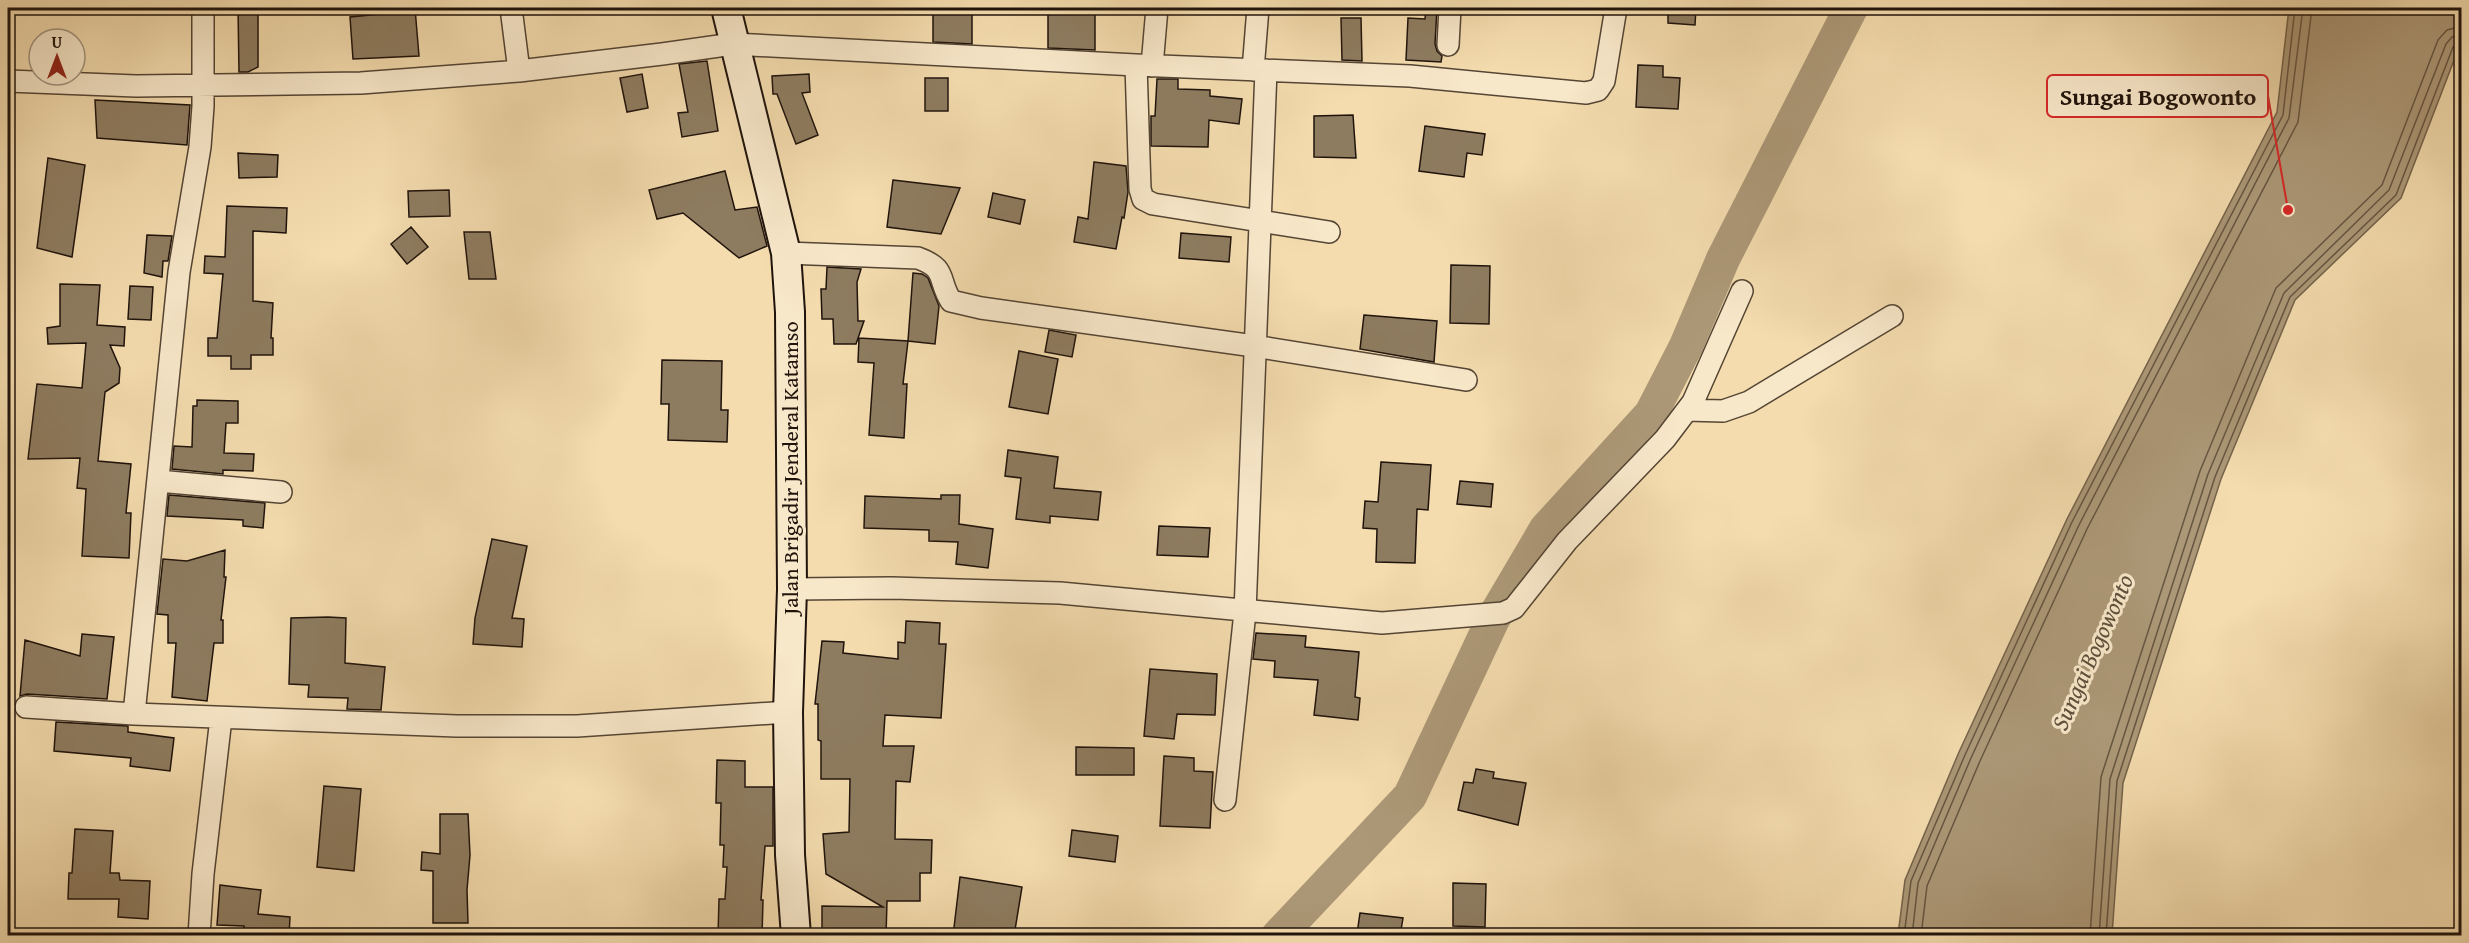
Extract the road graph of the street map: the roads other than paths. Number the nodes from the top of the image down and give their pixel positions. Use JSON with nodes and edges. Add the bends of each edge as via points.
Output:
{"nodes":[{"id":1,"x":203,"y":8,"type":"edge"},
{"id":2,"x":511,"y":8,"type":"edge"},
{"id":3,"x":726,"y":8,"type":"edge"},
{"id":4,"x":1157,"y":8,"type":"edge"},
{"id":5,"x":1258,"y":8,"type":"edge"},
{"id":6,"x":1450,"y":8,"type":"edge"},
{"id":7,"x":1616,"y":8,"type":"edge"},
{"id":8,"x":733,"y":44,"type":"junction"},
{"id":9,"x":1448,"y":45,"type":"dead end"},
{"id":10,"x":1144,"y":66,"type":"junction"},
{"id":11,"x":1259,"y":70,"type":"junction"},
{"id":12,"x":519,"y":71,"type":"junction"},
{"id":13,"x":8,"y":81,"type":"edge"},
{"id":14,"x":202,"y":84,"type":"junction"},
{"id":15,"x":1260,"y":220,"type":"junction"},
{"id":16,"x":1329,"y":232,"type":"dead end"},
{"id":17,"x":786,"y":253,"type":"junction"},
{"id":18,"x":1742,"y":291,"type":"dead end"},
{"id":19,"x":1892,"y":316,"type":"dead end"},
{"id":20,"x":1254,"y":346,"type":"junction"},
{"id":21,"x":1466,"y":380,"type":"dead end"},
{"id":22,"x":1687,"y":410,"type":"junction"},
{"id":23,"x":158,"y":481,"type":"junction"},
{"id":24,"x":281,"y":492,"type":"dead end"},
{"id":25,"x":792,"y":589,"type":"junction"},
{"id":26,"x":1245,"y":612,"type":"junction"},
{"id":27,"x":26,"y":707,"type":"dead end"},
{"id":28,"x":788,"y":712,"type":"junction"},
{"id":29,"x":134,"y":714,"type":"junction"},
{"id":30,"x":221,"y":718,"type":"junction"},
{"id":31,"x":1225,"y":800,"type":"dead end"},
{"id":32,"x":199,"y":936,"type":"edge"},
{"id":33,"x":796,"y":936,"type":"edge"}],
"edges":[{"from":1,"to":14,"type":"street"},
{"from":2,"to":12,"type":"street"},
{"from":3,"to":8,"type":"main road","name":"Jalan Brigadir Jenderal Katamso"},
{"from":4,"to":10,"type":"street"},
{"from":5,"to":11,"type":"street"},
{"from":6,"to":9,"type":"street"},
{"from":7,"to":11,"type":"street","via":[[1604,81],[1598,90],[1586,93],[1410,76]]},
{"from":8,"to":10,"type":"street"},
{"from":8,"to":12,"type":"street"},
{"from":8,"to":17,"type":"main road","name":"Jalan Brigadir Jenderal Katamso"},
{"from":10,"to":11,"type":"street"},
{"from":10,"to":15,"type":"street","via":[[1140,189],[1143,199],[1153,204]]},
{"from":11,"to":15,"type":"street"},
{"from":12,"to":14,"type":"street","via":[[361,83]]},
{"from":13,"to":14,"type":"street","via":[[136,86]]},
{"from":14,"to":23,"type":"street","via":[[200,147],[179,272]]},
{"from":15,"to":16,"type":"street"},
{"from":15,"to":20,"type":"street"},
{"from":17,"to":20,"type":"street","via":[[918,258],[930,262],[941,273],[944,291],[951,301]]},
{"from":17,"to":25,"type":"main road","name":"Jalan Brigadir Jenderal Katamso"},
{"from":18,"to":22,"type":"street"},
{"from":19,"to":22,"type":"street","via":[[1749,402],[1723,411]]},
{"from":20,"to":21,"type":"street"},
{"from":20,"to":26,"type":"street"},
{"from":22,"to":26,"type":"street","via":[[1665,439],[1567,541],[1514,608],[1474,617],[1382,623]]},
{"from":23,"to":24,"type":"street"},
{"from":23,"to":29,"type":"street"},
{"from":25,"to":26,"type":"street","via":[[1060,593]]},
{"from":25,"to":28,"type":"main road","name":"Jalan Brigadir Jenderal Katamso"},
{"from":26,"to":31,"type":"street"},
{"from":27,"to":29,"type":"street"},
{"from":28,"to":30,"type":"street","via":[[577,726]]},
{"from":28,"to":33,"type":"main road","name":"Jalan Brigadir Jenderal Katamso","via":[[790,855]]},
{"from":29,"to":30,"type":"street"},
{"from":30,"to":32,"type":"street"}]}
